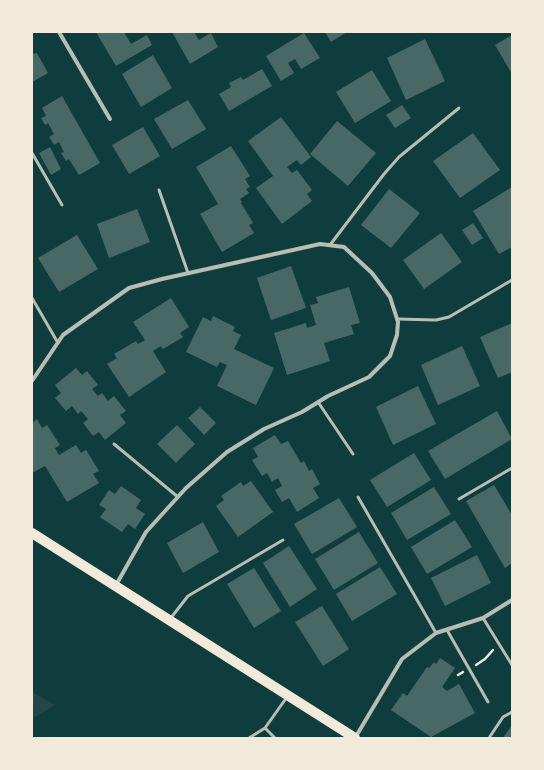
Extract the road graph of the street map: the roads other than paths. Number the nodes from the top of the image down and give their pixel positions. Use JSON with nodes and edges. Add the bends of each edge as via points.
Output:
{"nodes":[{"id":1,"x":59,"y":32,"type":"edge"},
{"id":2,"x":459,"y":108,"type":"dead end"},
{"id":3,"x":110,"y":119,"type":"dead end"},
{"id":4,"x":32,"y":153,"type":"edge"},
{"id":5,"x":159,"y":190,"type":"dead end"},
{"id":6,"x":62,"y":205,"type":"dead end"},
{"id":7,"x":330,"y":245,"type":"junction"},
{"id":8,"x":188,"y":273,"type":"junction"},
{"id":9,"x":512,"y":280,"type":"edge"},
{"id":10,"x":32,"y":298,"type":"edge"},
{"id":11,"x":397,"y":319,"type":"junction"},
{"id":12,"x":58,"y":343,"type":"junction"},
{"id":13,"x":32,"y":381,"type":"edge"},
{"id":14,"x":318,"y":402,"type":"junction"},
{"id":15,"x":114,"y":444,"type":"dead end"},
{"id":16,"x":353,"y":454,"type":"dead end"},
{"id":17,"x":512,"y":468,"type":"edge"},
{"id":18,"x":178,"y":497,"type":"junction"},
{"id":19,"x":358,"y":497,"type":"dead end"},
{"id":20,"x":459,"y":499,"type":"dead end"},
{"id":21,"x":32,"y":533,"type":"edge"},
{"id":22,"x":283,"y":540,"type":"dead end"},
{"id":23,"x":116,"y":586,"type":"junction"},
{"id":24,"x":512,"y":600,"type":"edge"},
{"id":25,"x":484,"y":618,"type":"junction"},
{"id":26,"x":169,"y":620,"type":"junction"},
{"id":27,"x":447,"y":630,"type":"junction"},
{"id":28,"x":436,"y":633,"type":"junction"},
{"id":29,"x":512,"y":664,"type":"edge"},
{"id":30,"x":288,"y":696,"type":"junction"},
{"id":31,"x":488,"y":702,"type":"dead end"},
{"id":32,"x":512,"y":712,"type":"edge"},
{"id":33,"x":265,"y":728,"type":"junction"},
{"id":34,"x":249,"y":738,"type":"edge"},
{"id":35,"x":275,"y":738,"type":"edge"},
{"id":36,"x":355,"y":738,"type":"edge"},
{"id":37,"x":490,"y":738,"type":"edge"}],
"edges":[{"from":1,"to":3,"type":"street"},
{"from":2,"to":7,"type":"lane","via":[[399,157]]},
{"from":4,"to":6,"type":"lane"},
{"from":5,"to":8,"type":"lane"},
{"from":7,"to":8,"type":"street","via":[[320,244]]},
{"from":7,"to":11,"type":"street","via":[[344,247],[372,273],[390,296]]},
{"from":8,"to":12,"type":"street","via":[[129,288],[63,335]]},
{"from":9,"to":11,"type":"lane","via":[[449,317],[436,320]]},
{"from":10,"to":12,"type":"lane"},
{"from":11,"to":14,"type":"street","via":[[397,335],[390,356],[369,377]]},
{"from":12,"to":13,"type":"street"},
{"from":14,"to":16,"type":"lane"},
{"from":14,"to":18,"type":"street","via":[[243,441],[227,452]]},
{"from":15,"to":18,"type":"lane"},
{"from":17,"to":20,"type":"lane"},
{"from":18,"to":23,"type":"street","via":[[146,532]]},
{"from":19,"to":28,"type":"lane"},
{"from":21,"to":23,"type":"main road"},
{"from":22,"to":26,"type":"lane","via":[[188,596]]},
{"from":23,"to":26,"type":"main road"},
{"from":24,"to":25,"type":"street"},
{"from":25,"to":27,"type":"street"},
{"from":25,"to":29,"type":"lane"},
{"from":26,"to":30,"type":"main road"},
{"from":27,"to":28,"type":"street"},
{"from":27,"to":31,"type":"lane"},
{"from":28,"to":36,"type":"street","via":[[402,659]]},
{"from":30,"to":33,"type":"lane"},
{"from":30,"to":36,"type":"main road"},
{"from":32,"to":37,"type":"lane","via":[[503,717]]},
{"from":33,"to":34,"type":"lane"},
{"from":33,"to":35,"type":"lane"}]}
